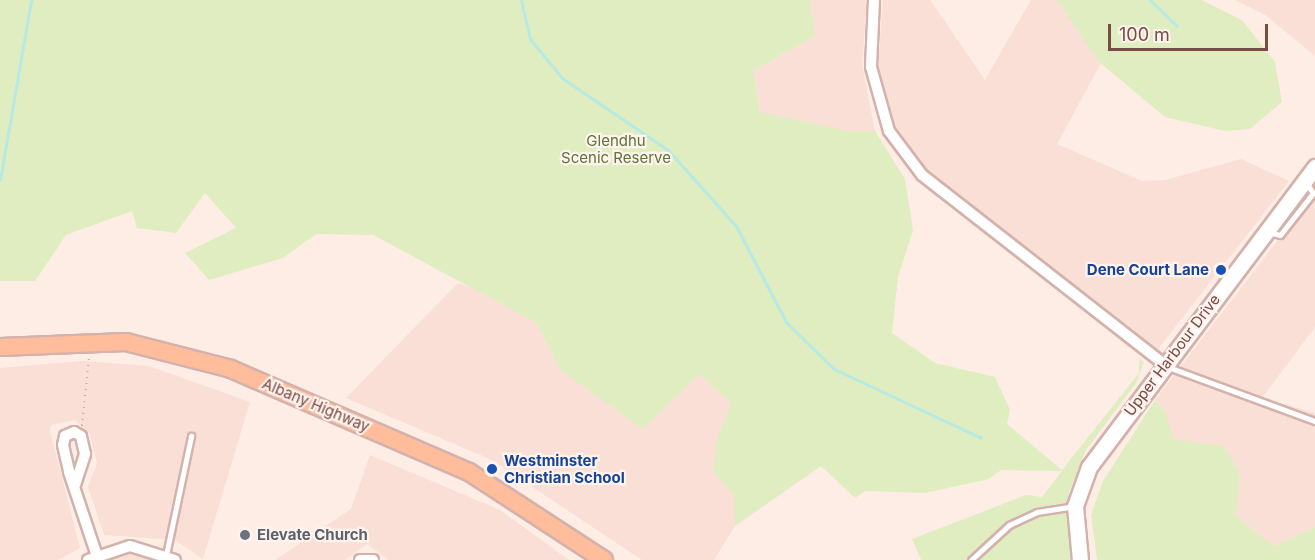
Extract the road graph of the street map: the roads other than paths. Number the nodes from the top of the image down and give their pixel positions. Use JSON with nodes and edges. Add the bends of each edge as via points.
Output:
{"nodes":[{"id":1,"x":874,"y":0,"type":"edge"},
{"id":2,"x":1311,"y":174,"type":"edge"},
{"id":3,"x":0,"y":347,"type":"edge"},
{"id":4,"x":1164,"y":364,"type":"junction"},
{"id":5,"x":1315,"y":421,"type":"edge"},
{"id":6,"x":191,"y":436,"type":"dead end"},
{"id":7,"x":75,"y":485,"type":"dead end"},
{"id":8,"x":1075,"y":506,"type":"junction"},
{"id":9,"x":93,"y":558,"type":"edge"},
{"id":10,"x":171,"y":558,"type":"edge"},
{"id":11,"x":360,"y":560,"type":"edge"},
{"id":12,"x":373,"y":560,"type":"edge"},
{"id":13,"x":604,"y":560,"type":"edge"},
{"id":14,"x":971,"y":560,"type":"edge"},
{"id":15,"x":1080,"y":560,"type":"edge"}],
"edges":[{"from":1,"to":4,"type":"street","via":[[871,67],[889,131],[922,175]]},
{"from":2,"to":4,"type":"main road","name":"Upper Harbour Drive"},
{"from":3,"to":13,"type":"main road","name":"Albany Highway","via":[[90,342],[156,347],[231,369],[469,472]]},
{"from":4,"to":5,"type":"lane","via":[[1192,379]]},
{"from":4,"to":8,"type":"main road","name":"Upper Harbour Drive","via":[[1089,467]]},
{"from":6,"to":10,"type":"lane"},
{"from":7,"to":9,"type":"street"},
{"from":8,"to":14,"type":"lane","via":[[1037,512],[1009,525]]},
{"from":8,"to":15,"type":"main road","name":"Upper Harbour Drive"},
{"from":9,"to":10,"type":"street","via":[[130,546]]},
{"from":11,"to":12,"type":"street"}]}
